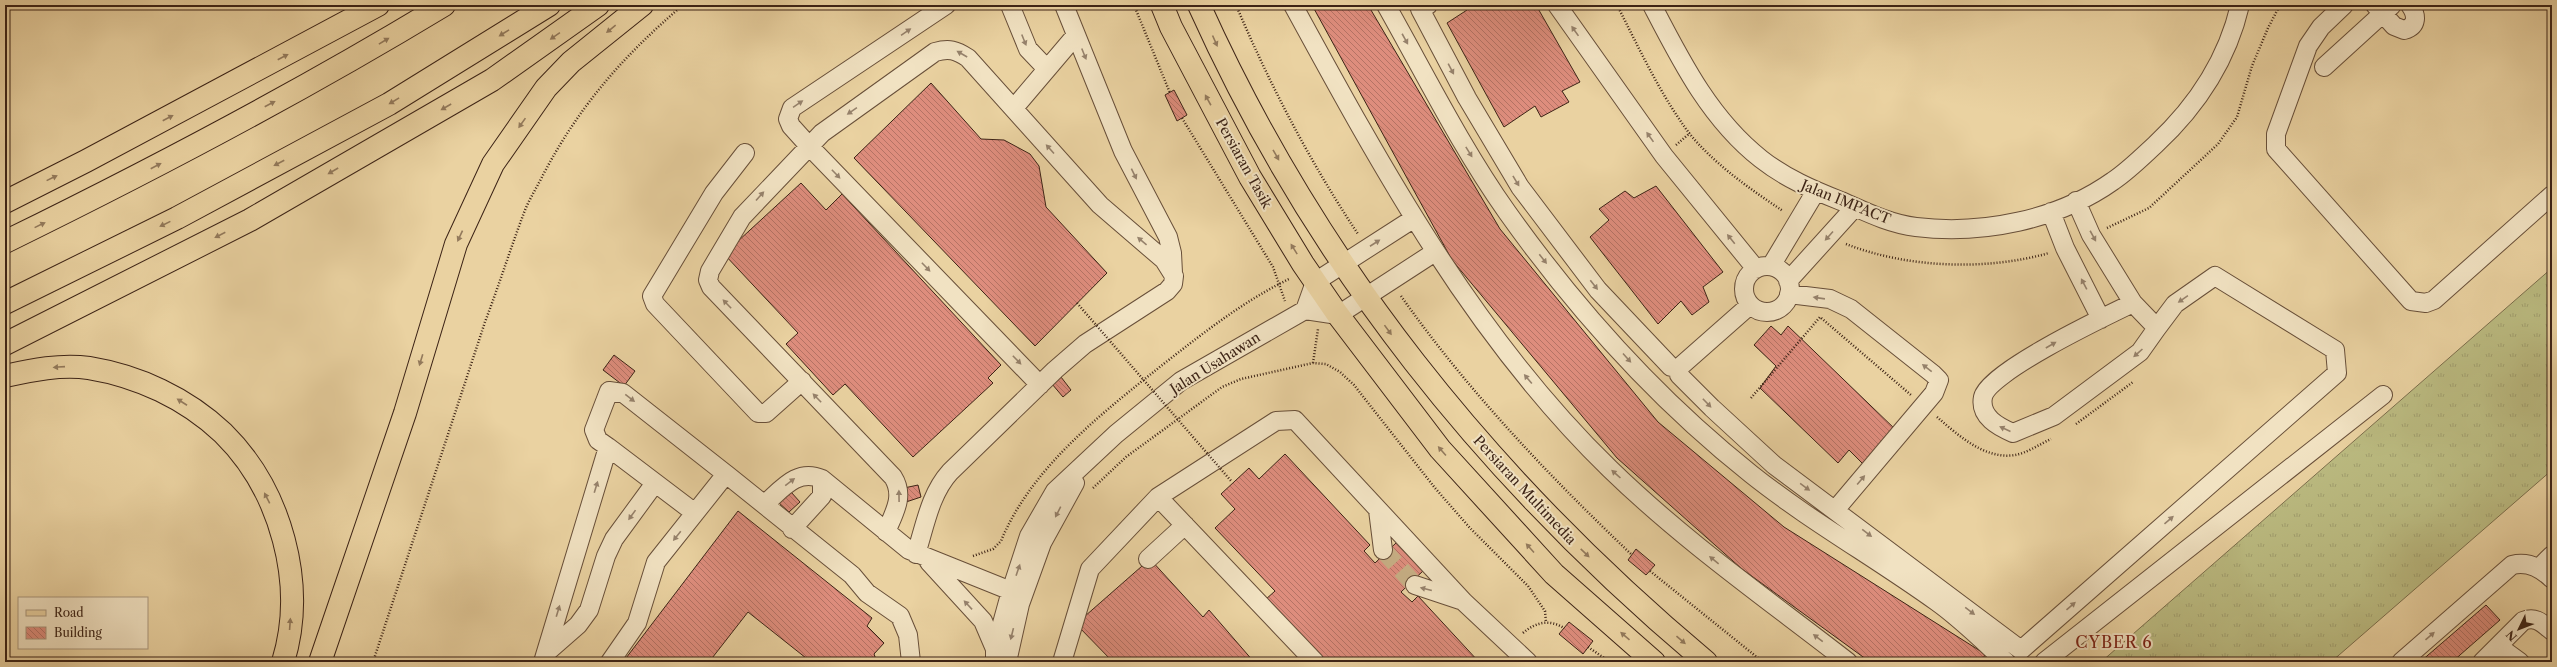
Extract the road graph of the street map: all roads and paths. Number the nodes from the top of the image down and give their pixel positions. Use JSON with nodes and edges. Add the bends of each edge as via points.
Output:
{"nodes":[{"id":1,"x":378,"y":5,"type":"edge"},
{"id":2,"x":444,"y":5,"type":"edge"},
{"id":3,"x":550,"y":5,"type":"edge"},
{"id":4,"x":598,"y":5,"type":"edge"},
{"id":5,"x":642,"y":5,"type":"edge"},
{"id":6,"x":683,"y":5,"type":"edge"},
{"id":7,"x":946,"y":5,"type":"edge"},
{"id":8,"x":1010,"y":5,"type":"edge"},
{"id":9,"x":1064,"y":5,"type":"edge"},
{"id":10,"x":1134,"y":5,"type":"edge"},
{"id":11,"x":1162,"y":5,"type":"edge"},
{"id":12,"x":1199,"y":5,"type":"edge"},
{"id":13,"x":1236,"y":5,"type":"edge"},
{"id":14,"x":1293,"y":5,"type":"edge"},
{"id":15,"x":1386,"y":5,"type":"edge"},
{"id":16,"x":1428,"y":5,"type":"edge"},
{"id":17,"x":1557,"y":5,"type":"edge"},
{"id":18,"x":1617,"y":5,"type":"edge"},
{"id":19,"x":1652,"y":5,"type":"edge"},
{"id":20,"x":2240,"y":5,"type":"edge"},
{"id":21,"x":2280,"y":5,"type":"edge"},
{"id":22,"x":2344,"y":5,"type":"edge"},
{"id":23,"x":2410,"y":5,"type":"edge"},
{"id":24,"x":2383,"y":8,"type":"edge"},
{"id":25,"x":1076,"y":35,"type":"junction"},
{"id":26,"x":2324,"y":67,"type":"dead end"},
{"id":27,"x":1047,"y":69,"type":"junction"},
{"id":28,"x":1170,"y":93,"type":"dead end"},
{"id":29,"x":1014,"y":108,"type":"junction"},
{"id":30,"x":1182,"y":118,"type":"dead end"},
{"id":31,"x":808,"y":146,"type":"junction"},
{"id":32,"x":745,"y":153,"type":"dead end"},
{"id":33,"x":1816,"y":191,"type":"junction"},
{"id":34,"x":2552,"y":195,"type":"edge"},
{"id":35,"x":2076,"y":201,"type":"junction"},
{"id":36,"x":5,"y":202,"type":"edge"},
{"id":37,"x":1855,"y":207,"type":"junction"},
{"id":38,"x":2051,"y":212,"type":"junction"},
{"id":39,"x":1413,"y":219,"type":"junction"},
{"id":40,"x":1798,"y":221,"type":"junction"},
{"id":41,"x":2091,"y":235,"type":"junction"},
{"id":42,"x":1828,"y":237,"type":"junction"},
{"id":43,"x":5,"y":242,"type":"edge"},
{"id":44,"x":1368,"y":248,"type":"junction"},
{"id":45,"x":2065,"y":248,"type":"junction"},
{"id":46,"x":1435,"y":252,"type":"junction"},
{"id":47,"x":1343,"y":265,"type":"junction"},
{"id":48,"x":1763,"y":268,"type":"junction"},
{"id":49,"x":1172,"y":272,"type":"junction"},
{"id":50,"x":1315,"y":282,"type":"junction"},
{"id":51,"x":1391,"y":282,"type":"junction"},
{"id":52,"x":1279,"y":283,"type":"dead end"},
{"id":53,"x":1789,"y":287,"type":"junction"},
{"id":54,"x":1366,"y":298,"type":"junction"},
{"id":55,"x":2133,"y":302,"type":"junction"},
{"id":56,"x":5,"y":303,"type":"edge"},
{"id":57,"x":1077,"y":303,"type":"dead end"},
{"id":58,"x":1750,"y":305,"type":"junction"},
{"id":59,"x":1321,"y":312,"type":"junction"},
{"id":60,"x":2102,"y":319,"type":"junction"},
{"id":61,"x":2157,"y":328,"type":"junction"},
{"id":62,"x":5,"y":344,"type":"edge"},
{"id":63,"x":1313,"y":362,"type":"junction"},
{"id":64,"x":1677,"y":369,"type":"junction"},
{"id":65,"x":5,"y":376,"type":"edge"},
{"id":66,"x":802,"y":381,"type":"junction"},
{"id":67,"x":1040,"y":385,"type":"junction"},
{"id":68,"x":2383,"y":395,"type":"dead end"},
{"id":69,"x":608,"y":447,"type":"junction"},
{"id":70,"x":726,"y":474,"type":"junction"},
{"id":71,"x":822,"y":479,"type":"junction"},
{"id":72,"x":1232,"y":482,"type":"dead end"},
{"id":73,"x":655,"y":483,"type":"junction"},
{"id":74,"x":1090,"y":491,"type":"dead end"},
{"id":75,"x":1158,"y":497,"type":"junction"},
{"id":76,"x":765,"y":504,"type":"junction"},
{"id":77,"x":1836,"y":509,"type":"junction"},
{"id":78,"x":1378,"y":510,"type":"junction"},
{"id":79,"x":695,"y":513,"type":"junction"},
{"id":80,"x":1185,"y":525,"type":"junction"},
{"id":81,"x":792,"y":528,"type":"junction"},
{"id":82,"x":886,"y":532,"type":"junction"},
{"id":83,"x":1383,"y":550,"type":"tunnel mouth"},
{"id":84,"x":1632,"y":555,"type":"dead end"},
{"id":85,"x":2552,"y":555,"type":"edge"},
{"id":86,"x":921,"y":556,"type":"junction"},
{"id":87,"x":1148,"y":559,"type":"dead end"},
{"id":88,"x":1650,"y":570,"type":"dead end"},
{"id":89,"x":2545,"y":573,"type":"edge"},
{"id":90,"x":1415,"y":585,"type":"tunnel mouth"},
{"id":91,"x":1015,"y":598,"type":"junction"},
{"id":92,"x":1464,"y":602,"type":"junction"},
{"id":93,"x":1546,"y":622,"type":"junction"},
{"id":94,"x":1564,"y":628,"type":"dead end"},
{"id":95,"x":2552,"y":631,"type":"edge"},
{"id":96,"x":1508,"y":644,"type":"junction"},
{"id":97,"x":2498,"y":646,"type":"junction"},
{"id":98,"x":1588,"y":647,"type":"dead end"},
{"id":99,"x":544,"y":657,"type":"edge"},
{"id":100,"x":999,"y":658,"type":"edge"},
{"id":101,"x":2552,"y":658,"type":"edge"},
{"id":102,"x":283,"y":662,"type":"edge"},
{"id":103,"x":320,"y":662,"type":"edge"},
{"id":104,"x":373,"y":662,"type":"edge"},
{"id":105,"x":610,"y":662,"type":"edge"},
{"id":106,"x":911,"y":662,"type":"edge"},
{"id":107,"x":1062,"y":662,"type":"edge"},
{"id":108,"x":1315,"y":662,"type":"edge"},
{"id":109,"x":1528,"y":662,"type":"edge"},
{"id":110,"x":1610,"y":662,"type":"edge"},
{"id":111,"x":1654,"y":662,"type":"edge"},
{"id":112,"x":1706,"y":662,"type":"edge"},
{"id":113,"x":1763,"y":662,"type":"edge"},
{"id":114,"x":1848,"y":662,"type":"edge"},
{"id":115,"x":2006,"y":662,"type":"edge"},
{"id":116,"x":2044,"y":662,"type":"edge"},
{"id":117,"x":2401,"y":662,"type":"edge"},
{"id":118,"x":2482,"y":662,"type":"edge"},
{"id":119,"x":2520,"y":662,"type":"edge"},
{"id":120,"x":2549,"y":662,"type":"edge"}],
"edges":[{"from":36,"to":1,"type":"main road","one_way":true},
{"from":43,"to":2,"type":"main road","one_way":true,"via":[[102,194],[358,57]]},
{"from":3,"to":56,"type":"main road","one_way":true,"via":[[389,104],[177,218]]},
{"from":4,"to":62,"type":"main road","one_way":true,"via":[[492,80],[263,212]]},
{"from":5,"to":103,"type":"main road","one_way":true,"via":[[566,67],[546,88],[493,164],[456,244],[405,413]]},
{"from":6,"to":104,"type":"path","via":[[647,35],[587,101],[551,159],[525,209]]},
{"from":31,"to":7,"type":"street","one_way":true,"via":[[791,126],[789,114],[792,108]]},
{"from":8,"to":27,"type":"street","one_way":true,"via":[[1028,49]]},
{"from":9,"to":25,"type":"street"},
{"from":10,"to":28,"type":"path"},
{"from":50,"to":11,"type":"main road","name":"Persiaran Tasik","one_way":true,"via":[[1250,177],[1171,27]]},
{"from":12,"to":47,"type":"main road","one_way":true,"via":[[1266,139],[1306,209]]},
{"from":13,"to":44,"type":"path","via":[[1269,81],[1299,137],[1329,191]]},
{"from":14,"to":39,"type":"street","via":[[1364,136]]},
{"from":15,"to":115,"type":"street","one_way":true,"via":[[1506,211],[1549,267],[1647,380],[1751,474],[1805,514],[1938,603]]},
{"from":16,"to":64,"type":"street","one_way":true,"via":[[1420,10],[1467,98],[1520,187],[1598,290]]},
{"from":48,"to":17,"type":"street","one_way":true,"via":[[1664,156]]},
{"from":18,"to":40,"type":"path","via":[[1667,99],[1690,133],[1707,152],[1755,192]]},
{"from":19,"to":33,"type":"street","name":"Jalan IMPACT","via":[[1686,72],[1739,141],[1794,181]]},
{"from":20,"to":35,"type":"street","name":"Jalan IMPACT","via":[[2221,63],[2202,93],[2169,132],[2135,164],[2112,182]]},
{"from":21,"to":41,"type":"path","via":[[2252,66],[2237,116],[2218,144],[2150,208]]},
{"from":22,"to":34,"type":"street","via":[[2321,27],[2308,46],[2276,134],[2276,149],[2411,302],[2426,303],[2434,300]]},
{"from":23,"to":24,"type":"street","via":[[2416,18],[2408,29],[2397,28]]},
{"from":24,"to":26,"type":"street"},
{"from":25,"to":27,"type":"street"},
{"from":25,"to":49,"type":"street","one_way":true,"via":[[1124,151],[1168,237],[1172,252]]},
{"from":27,"to":29,"type":"street"},
{"from":29,"to":31,"type":"street","one_way":true,"via":[[968,58],[959,51],[946,49],[929,57],[822,133]]},
{"from":49,"to":29,"type":"street","one_way":true,"via":[[1164,260],[1100,205]]},
{"from":30,"to":52,"type":"path","via":[[1273,267]]},
{"from":66,"to":31,"type":"street","one_way":true,"via":[[711,287],[708,280],[710,271],[742,217]]},
{"from":31,"to":67,"type":"street","one_way":true},
{"from":32,"to":66,"type":"street","via":[[714,193],[652,296],[655,304],[758,413],[766,413]]},
{"from":33,"to":37,"type":"street","name":"Jalan IMPACT"},
{"from":33,"to":40,"type":"street"},
{"from":35,"to":38,"type":"street","name":"Jalan IMPACT"},
{"from":35,"to":41,"type":"street"},
{"from":37,"to":38,"type":"street","name":"Jalan IMPACT","via":[[1883,219],[1915,227],[1958,229],[1997,226]]},
{"from":37,"to":42,"type":"street","one_way":true},
{"from":38,"to":45,"type":"street"},
{"from":44,"to":39,"type":"street","one_way":true},
{"from":39,"to":46,"type":"street"},
{"from":40,"to":48,"type":"street"},
{"from":41,"to":55,"type":"street","one_way":true},
{"from":42,"to":45,"type":"path","via":[[1857,248],[1926,263],[1984,265],[2034,257]]},
{"from":42,"to":53,"type":"street"},
{"from":44,"to":47,"type":"street"},
{"from":60,"to":45,"type":"street","one_way":true},
{"from":46,"to":51,"type":"street","name":"Jalan Usahawan"},
{"from":114,"to":46,"type":"street","one_way":true,"via":[[1733,575],[1610,469],[1555,412],[1521,370]]},
{"from":47,"to":50,"type":"street"},
{"from":47,"to":54,"type":"main road"},
{"from":48,"to":53,"type":"street","via":[[1784,274]]},
{"from":48,"to":58,"type":"street","via":[[1750,273],[1744,285],[1744,292]]},
{"from":49,"to":67,"type":"street","via":[[1173,284],[1167,291],[1085,344]]},
{"from":50,"to":59,"type":"main road","name":"Persiaran Tasik"},
{"from":50,"to":59,"type":"street"},
{"from":51,"to":54,"type":"street","name":"Jalan Usahawan"},
{"from":51,"to":84,"type":"path","via":[[1450,361],[1494,414],[1545,470]]},
{"from":53,"to":58,"type":"street","via":[[1782,306],[1770,312],[1762,312]]},
{"from":77,"to":53,"type":"street","one_way":true,"via":[[1934,393],[1939,380],[1851,310],[1830,299]]},
{"from":54,"to":59,"type":"street","name":"Jalan Usahawan"},
{"from":54,"to":112,"type":"main road","name":"Persiaran Multimedia","one_way":true,"via":[[1449,407],[1565,534],[1633,599]]},
{"from":55,"to":60,"type":"street"},
{"from":55,"to":61,"type":"street"},
{"from":57,"to":72,"type":"path","bridge":true},
{"from":58,"to":64,"type":"street"},
{"from":59,"to":63,"type":"path"},
{"from":59,"to":91,"type":"street","name":"Jalan Usahawan","via":[[1181,381],[1093,456],[1065,497]]},
{"from":111,"to":59,"type":"main road","one_way":true,"via":[[1554,574],[1440,449]]},
{"from":61,"to":60,"type":"street","one_way":true,"via":[[2140,352],[2054,416],[2013,433],[1993,424],[1984,409],[1983,397],[1990,385],[2045,348]]},
{"from":77,"to":61,"type":"street","one_way":true,"via":[[2021,650],[2337,373],[2335,350],[2215,276],[2175,304]]},
{"from":63,"to":74,"type":"path","via":[[1267,371],[1222,388],[1126,457]]},
{"from":63,"to":93,"type":"path","via":[[1326,364],[1354,385],[1435,488],[1470,528],[1528,586],[1545,611]]},
{"from":64,"to":77,"type":"street","one_way":true,"via":[[1774,465]]},
{"from":102,"to":65,"type":"main road","one_way":true,"via":[[290,628],[292,595],[284,536],[259,482],[223,434],[200,414],[170,394],[119,375],[88,368],[61,367]]},
{"from":82,"to":66,"type":"street","one_way":true,"via":[[899,502],[897,483]]},
{"from":67,"to":86,"type":"street","via":[[940,483]]},
{"from":68,"to":116,"type":"street"},
{"from":69,"to":70,"type":"street","one_way":true,"via":[[598,440],[594,430],[606,395],[609,391],[615,390],[623,393]]},
{"from":69,"to":73,"type":"street"},
{"from":99,"to":69,"type":"street","one_way":true},
{"from":70,"to":76,"type":"street"},
{"from":70,"to":79,"type":"street"},
{"from":76,"to":71,"type":"street","one_way":true,"via":[[794,479],[803,475]]},
{"from":71,"to":81,"type":"street","via":[[822,496]]},
{"from":71,"to":82,"type":"street"},
{"from":73,"to":79,"type":"street"},
{"from":73,"to":99,"type":"street","one_way":true,"via":[[614,539],[589,610]]},
{"from":75,"to":78,"type":"street","via":[[1276,421],[1286,419],[1294,420]]},
{"from":75,"to":80,"type":"street"},
{"from":75,"to":107,"type":"street","via":[[1090,569]]},
{"from":76,"to":81,"type":"street"},
{"from":78,"to":83,"type":"street"},
{"from":78,"to":92,"type":"street"},
{"from":79,"to":105,"type":"street","one_way":true,"via":[[656,562],[637,623]]},
{"from":80,"to":87,"type":"street"},
{"from":80,"to":108,"type":"street"},
{"from":81,"to":106,"type":"street","via":[[852,575],[867,593],[900,616],[908,635]]},
{"from":82,"to":86,"type":"street"},
{"from":85,"to":89,"type":"street"},
{"from":86,"to":91,"type":"street"},
{"from":100,"to":86,"type":"street","one_way":true,"via":[[984,621]]},
{"from":88,"to":113,"type":"path"},
{"from":117,"to":89,"type":"street","one_way":true,"via":[[2507,568],[2521,563]]},
{"from":92,"to":90,"type":"street","one_way":true},
{"from":91,"to":100,"type":"street","name":"Jalan Usahawan"},
{"from":92,"to":96,"type":"street"},
{"from":93,"to":94,"type":"path","via":[[1556,623]]},
{"from":93,"to":96,"type":"path","via":[[1536,624]]},
{"from":95,"to":97,"type":"street","via":[[2538,620],[2530,618],[2523,621]]},
{"from":96,"to":109,"type":"street"},
{"from":97,"to":118,"type":"street"},
{"from":97,"to":119,"type":"street"},
{"from":98,"to":110,"type":"path"},
{"from":101,"to":120,"type":"path"}]}
